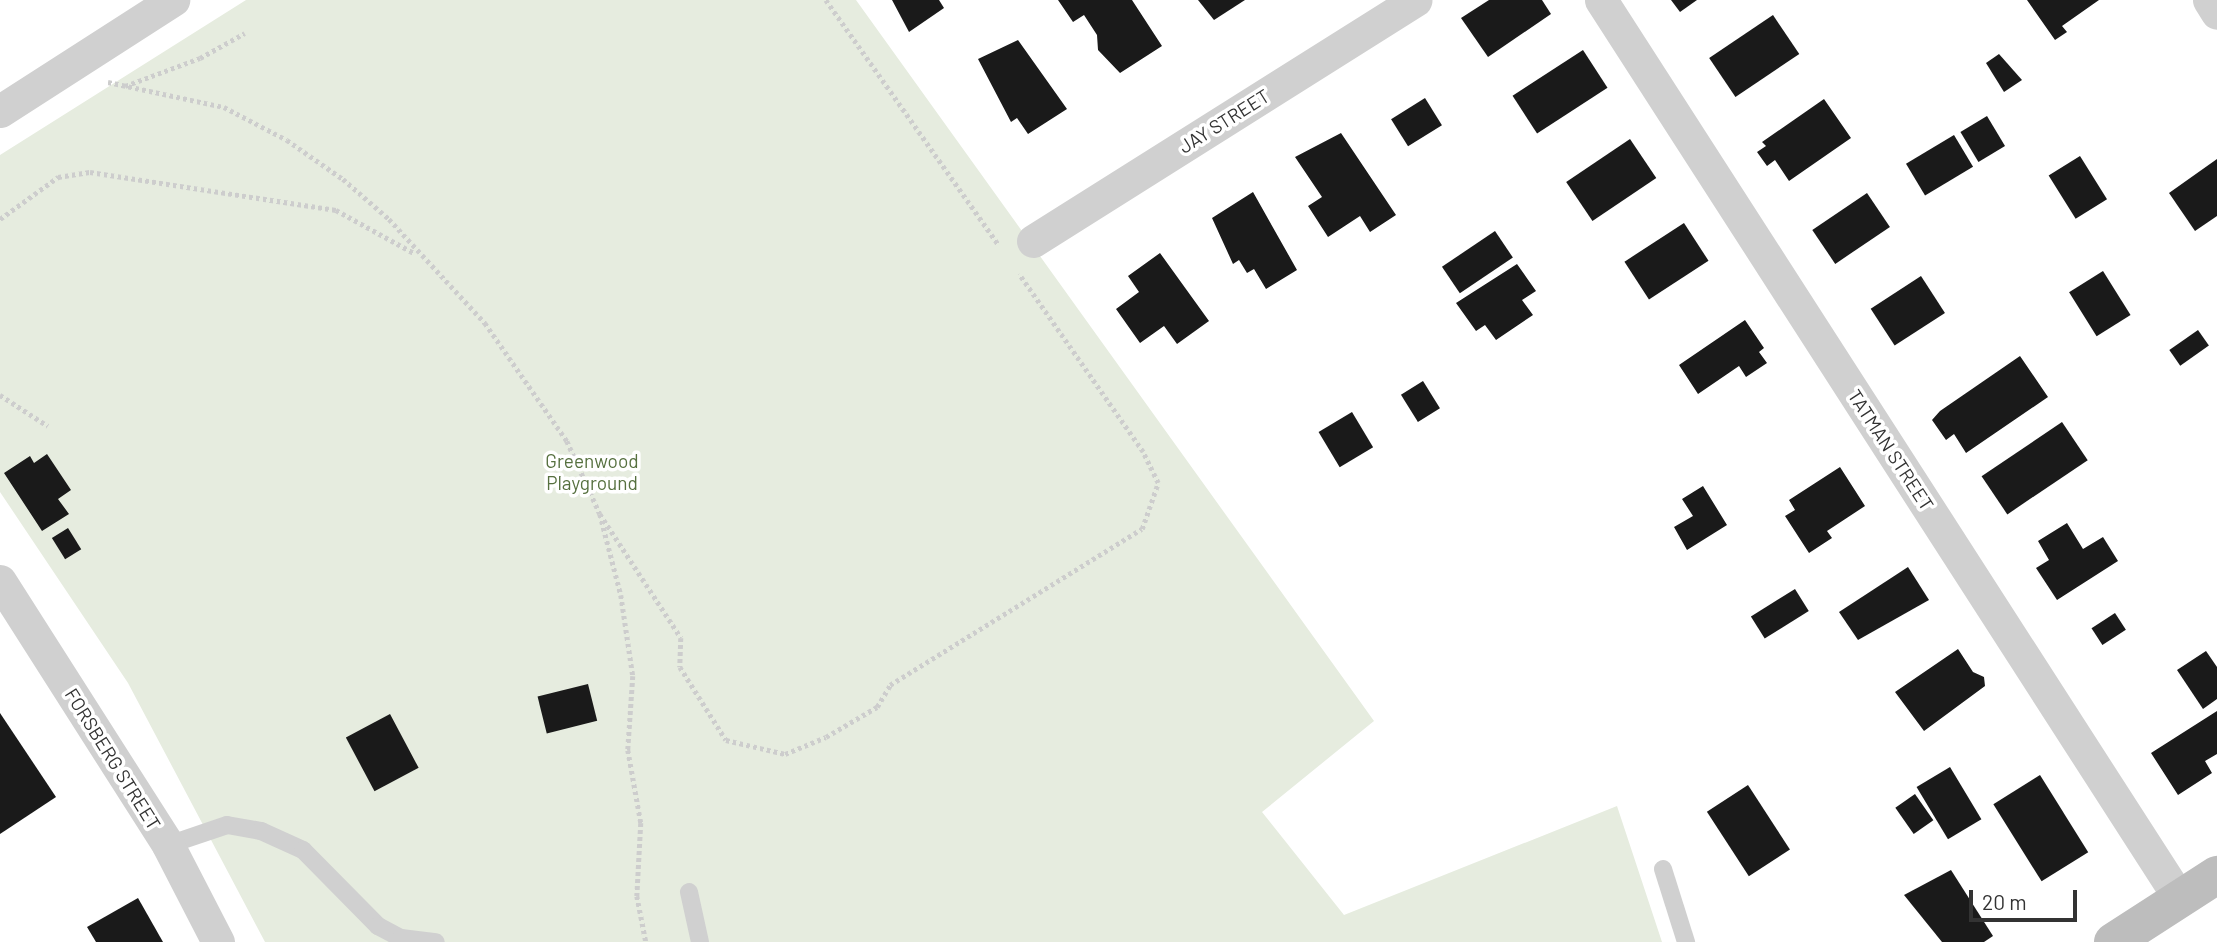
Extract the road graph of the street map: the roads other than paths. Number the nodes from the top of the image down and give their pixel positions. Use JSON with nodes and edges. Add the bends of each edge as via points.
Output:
{"nodes":[{"id":1,"x":173,"y":0,"type":"edge"},
{"id":2,"x":1415,"y":0,"type":"edge"},
{"id":3,"x":1601,"y":0,"type":"edge"},
{"id":4,"x":2209,"y":0,"type":"edge"},
{"id":5,"x":2217,"y":13,"type":"edge"},
{"id":6,"x":0,"y":111,"type":"edge"},
{"id":7,"x":1016,"y":252,"type":"road end"},
{"id":8,"x":0,"y":581,"type":"edge"},
{"id":9,"x":168,"y":845,"type":"junction"},
{"id":10,"x":1663,"y":869,"type":"dead end"},
{"id":11,"x":2217,"y":875,"type":"edge"},
{"id":12,"x":689,"y":892,"type":"dead end"},
{"id":13,"x":2180,"y":899,"type":"junction"},
{"id":14,"x":218,"y":942,"type":"edge"},
{"id":15,"x":436,"y":942,"type":"edge"},
{"id":16,"x":700,"y":942,"type":"edge"},
{"id":17,"x":1686,"y":942,"type":"edge"},
{"id":18,"x":2113,"y":942,"type":"edge"}],
"edges":[{"from":1,"to":6,"type":"street"},
{"from":2,"to":7,"type":"street","name":"JAY STREET"},
{"from":3,"to":13,"type":"street","name":"TATMAN STREET"},
{"from":4,"to":5,"type":"street"},
{"from":8,"to":9,"type":"street","name":"FORSBERG STREET"},
{"from":9,"to":14,"type":"street","name":"FORSBERG STREET"},
{"from":9,"to":15,"type":"lane","via":[[228,825],[261,831],[303,850],[378,926],[401,938]]},
{"from":10,"to":17,"type":"lane"},
{"from":11,"to":13,"type":"main road"},
{"from":12,"to":16,"type":"lane"},
{"from":13,"to":18,"type":"main road"}]}
